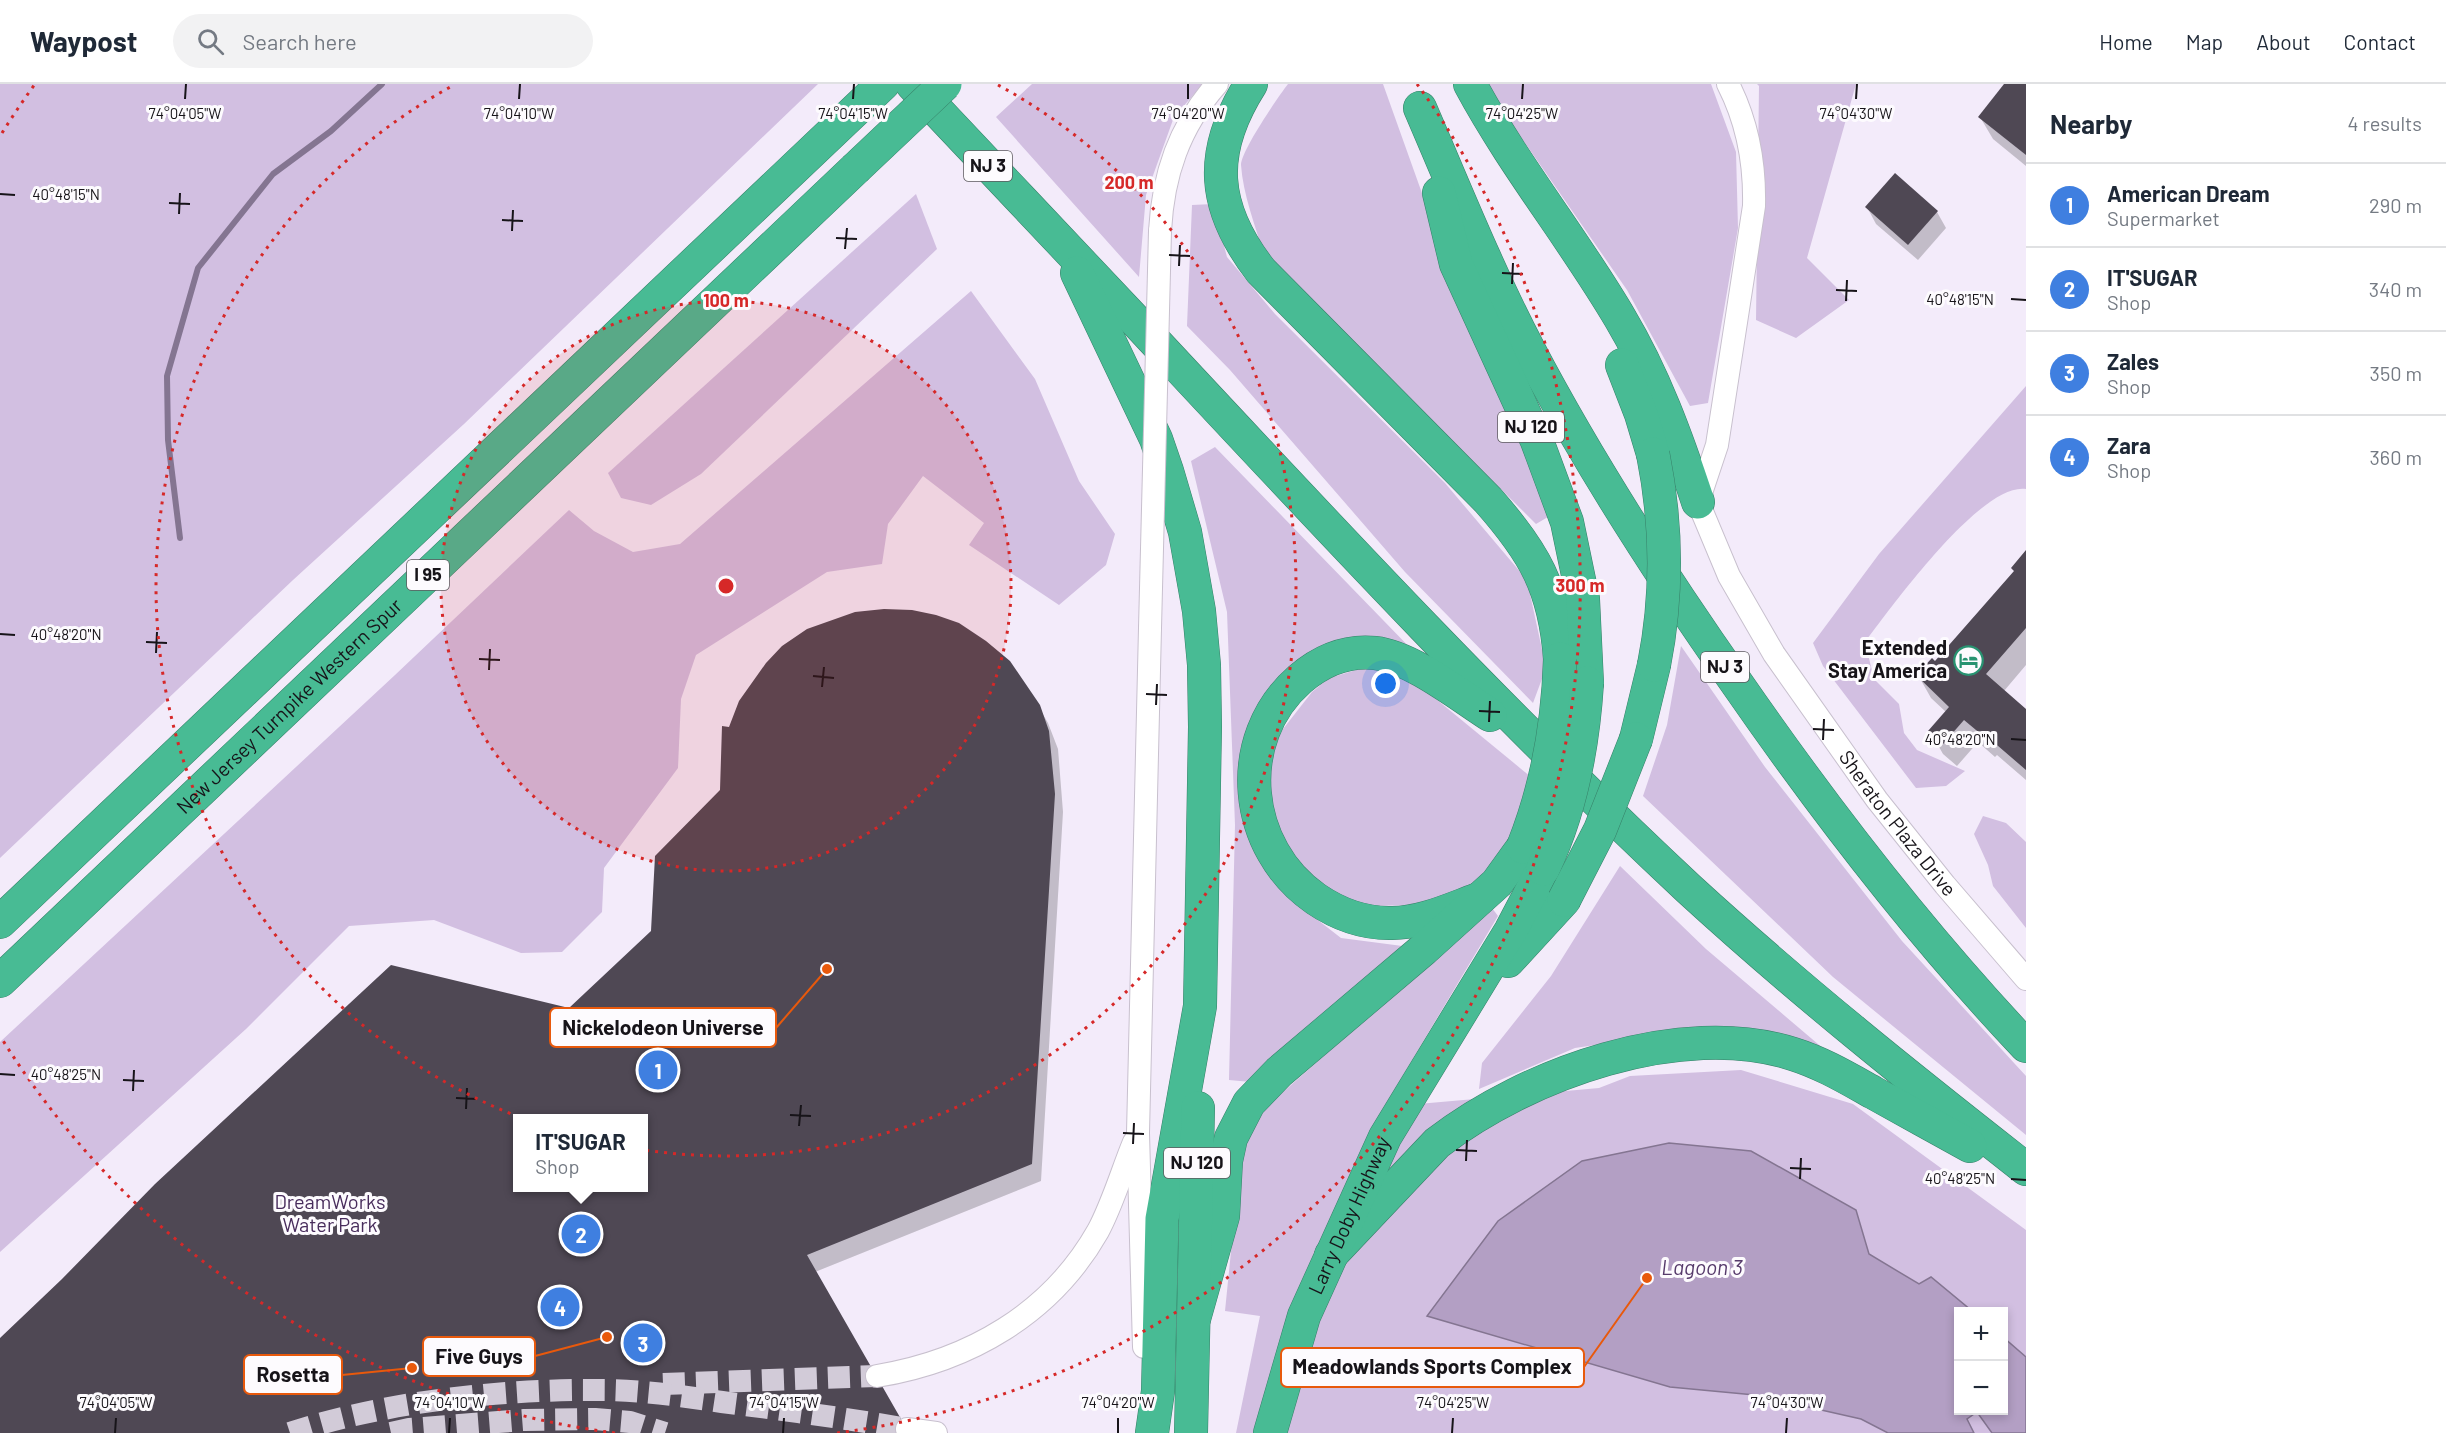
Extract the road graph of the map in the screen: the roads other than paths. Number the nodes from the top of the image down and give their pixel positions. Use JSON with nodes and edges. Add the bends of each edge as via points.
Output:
{"nodes":[{"id":1,"x":883,"y":84,"type":"edge"},
{"id":2,"x":912,"y":84,"type":"edge"},
{"id":3,"x":945,"y":84,"type":"edge"},
{"id":4,"x":1217,"y":84,"type":"edge"},
{"id":5,"x":1251,"y":84,"type":"edge"},
{"id":6,"x":1455,"y":84,"type":"edge"},
{"id":7,"x":1470,"y":84,"type":"edge"},
{"id":8,"x":1728,"y":84,"type":"edge"},
{"id":9,"x":1416,"y":96,"type":"edge"},
{"id":10,"x":1065,"y":247,"type":"junction"},
{"id":11,"x":1698,"y":502,"type":"junction"},
{"id":12,"x":1536,"y":743,"type":"junction"},
{"id":13,"x":1533,"y":858,"type":"junction"},
{"id":14,"x":1476,"y":900,"type":"junction"},
{"id":15,"x":0,"y":922,"type":"edge"},
{"id":16,"x":2026,"y":979,"type":"edge"},
{"id":17,"x":0,"y":981,"type":"edge"},
{"id":18,"x":1200,"y":1006,"type":"junction"},
{"id":19,"x":1462,"y":1012,"type":"junction"},
{"id":20,"x":2026,"y":1046,"type":"edge"},
{"id":21,"x":1138,"y":1133,"type":"junction"},
{"id":22,"x":2026,"y":1169,"type":"edge"},
{"id":23,"x":2026,"y":1177,"type":"edge"},
{"id":24,"x":1331,"y":1255,"type":"junction"},
{"id":25,"x":1194,"y":1319,"type":"junction"},
{"id":26,"x":877,"y":1376,"type":"tunnel mouth"},
{"id":27,"x":907,"y":1429,"type":"dead end"},
{"id":28,"x":936,"y":1433,"type":"edge"},
{"id":29,"x":1151,"y":1433,"type":"edge"},
{"id":30,"x":1191,"y":1433,"type":"edge"},
{"id":31,"x":1270,"y":1433,"type":"edge"}],
"edges":[{"from":1,"to":15,"type":"highway","name":"New Jersey Turnpike Western Spur","number":"I 95"},
{"from":2,"to":10,"type":"highway","number":"NJ 3"},
{"from":3,"to":17,"type":"highway","name":"New Jersey Turnpike Western Spur","number":"I 95","bridge":true},
{"from":4,"to":21,"type":"street","bridge":true,"via":[[1194,114],[1176,148],[1164,186],[1160,231]]},
{"from":5,"to":13,"type":"highway","bridge":true,"via":[[1228,130],[1220,173],[1224,205],[1237,237],[1269,279],[1488,500],[1533,557],[1544,582],[1554,614],[1560,659],[1558,701]]},
{"from":6,"to":19,"type":"highway","bridge":true,"via":[[1499,168],[1605,330],[1634,393],[1653,454],[1665,559],[1654,665],[1636,739],[1604,821],[1564,900]]},
{"from":7,"to":11,"type":"highway","via":[[1625,326],[1666,412]]},
{"from":8,"to":11,"type":"street","via":[[1750,146],[1754,206],[1717,445]]},
{"from":9,"to":13,"type":"highway","number":"NJ 120","bridge":true,"via":[[1456,264],[1541,450],[1567,522],[1584,598],[1587,683],[1572,790],[1558,834]]},
{"from":9,"to":20,"type":"highway","number":"NJ 3","via":[[1480,249],[1528,349],[1596,470],[1652,558],[1829,813],[1916,923]]},
{"from":10,"to":12,"type":"highway","number":"NJ 3","via":[[1344,546]]},
{"from":10,"to":18,"type":"highway","number":"NJ 120","via":[[1156,439],[1190,558],[1201,628],[1205,697]]},
{"from":11,"to":16,"type":"street","name":"Sheraton Plaza Drive","via":[[1729,576],[1774,654],[1877,800]]},
{"from":12,"to":14,"type":"highway","via":[[1414,667],[1374,653],[1347,654],[1308,672],[1286,693],[1264,731],[1254,775],[1260,825],[1285,872],[1311,896],[1341,913],[1389,923],[1427,917]]},
{"from":12,"to":22,"type":"highway","number":"NJ 3","via":[[1783,972]]},
{"from":13,"to":14,"type":"highway"},
{"from":13,"to":19,"type":"highway","number":"NJ 120","via":[[1511,930]]},
{"from":14,"to":25,"type":"highway","via":[[1279,1072],[1241,1114],[1228,1149],[1223,1216]]},
{"from":18,"to":25,"type":"highway","number":"NJ 120"},
{"from":18,"to":29,"type":"highway","via":[[1162,1219],[1158,1392]]},
{"from":19,"to":24,"type":"highway","name":"Larry Doby Highway","number":"NJ 120","via":[[1385,1137]]},
{"from":21,"to":26,"type":"street","via":[[1099,1228],[1053,1291],[1004,1330],[968,1351]]},
{"from":21,"to":29,"type":"street","via":[[1145,1392]]},
{"from":23,"to":24,"type":"highway","via":[[1811,1060],[1748,1045],[1679,1046],[1634,1053],[1567,1072],[1479,1113],[1437,1143]]},
{"from":24,"to":31,"type":"highway","name":"Larry Doby Highway","number":"NJ 120","via":[[1305,1316]]},
{"from":25,"to":30,"type":"highway","number":"NJ 120"},
{"from":27,"to":28,"type":"street"}]}
